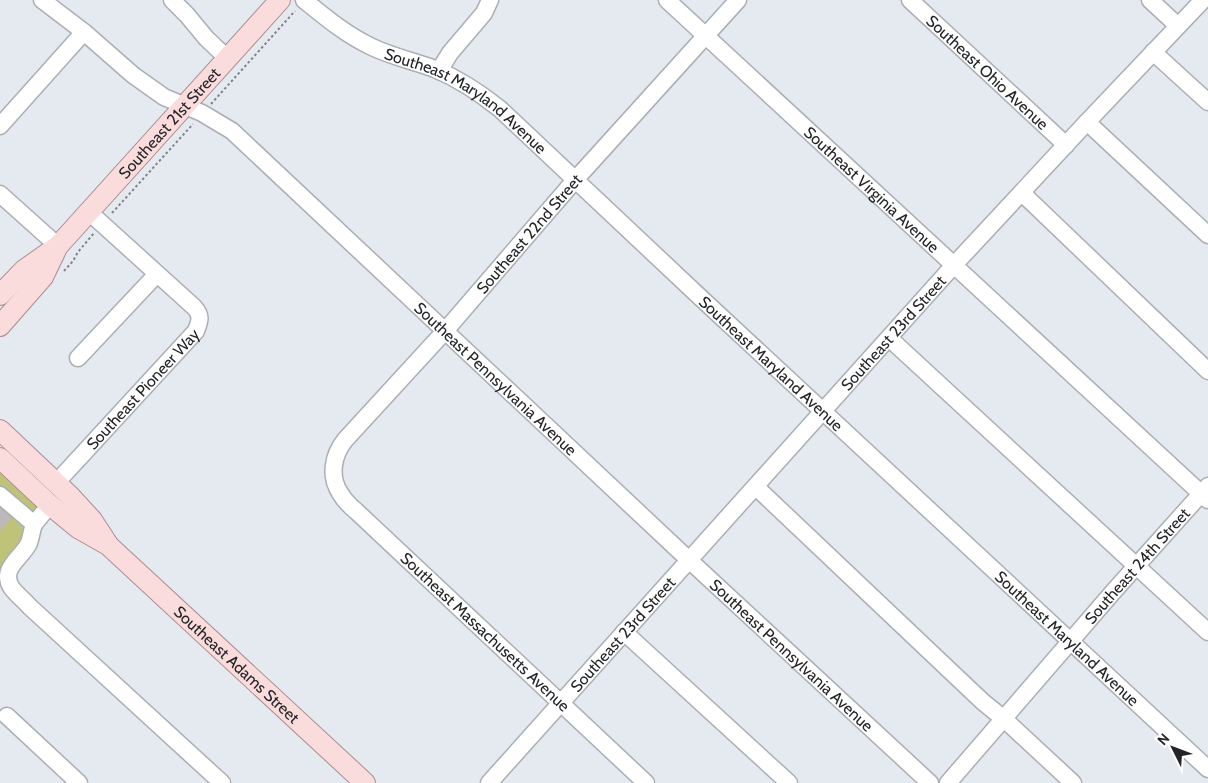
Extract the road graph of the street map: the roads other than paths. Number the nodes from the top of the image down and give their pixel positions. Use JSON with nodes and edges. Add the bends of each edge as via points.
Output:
{"nodes":[{"id":1,"x":42,"y":0,"type":"edge"},
{"id":2,"x":172,"y":0,"type":"edge"},
{"id":3,"x":280,"y":0,"type":"edge"},
{"id":4,"x":304,"y":0,"type":"edge"},
{"id":5,"x":490,"y":0,"type":"edge"},
{"id":6,"x":667,"y":0,"type":"edge"},
{"id":7,"x":738,"y":0,"type":"edge"},
{"id":8,"x":910,"y":0,"type":"edge"},
{"id":9,"x":1150,"y":0,"type":"edge"},
{"id":10,"x":1203,"y":0,"type":"edge"},
{"id":11,"x":1178,"y":26,"type":"junction"},
{"id":12,"x":84,"y":32,"type":"junction"},
{"id":13,"x":706,"y":36,"type":"junction"},
{"id":14,"x":1153,"y":52,"type":"junction"},
{"id":15,"x":228,"y":58,"type":"junction"},
{"id":16,"x":439,"y":71,"type":"junction"},
{"id":17,"x":1208,"y":102,"type":"edge"},
{"id":18,"x":194,"y":110,"type":"junction"},
{"id":19,"x":1087,"y":122,"type":"junction"},
{"id":20,"x":0,"y":126,"type":"edge"},
{"id":21,"x":1066,"y":145,"type":"junction"},
{"id":22,"x":575,"y":180,"type":"junction"},
{"id":23,"x":1022,"y":193,"type":"junction"},
{"id":24,"x":0,"y":194,"type":"edge"},
{"id":25,"x":95,"y":218,"type":"junction"},
{"id":26,"x":1208,"y":235,"type":"edge"},
{"id":27,"x":58,"y":246,"type":"junction"},
{"id":28,"x":954,"y":266,"type":"junction"},
{"id":29,"x":157,"y":274,"type":"junction"},
{"id":30,"x":0,"y":295,"type":"edge"},
{"id":31,"x":0,"y":326,"type":"edge"},
{"id":32,"x":445,"y":330,"type":"junction"},
{"id":33,"x":889,"y":338,"type":"junction"},
{"id":34,"x":78,"y":358,"type":"dead end"},
{"id":35,"x":1208,"y":371,"type":"edge"},
{"id":36,"x":823,"y":412,"type":"junction"},
{"id":37,"x":0,"y":430,"type":"edge"},
{"id":38,"x":0,"y":458,"type":"edge"},
{"id":39,"x":334,"y":474,"type":"joint"},
{"id":40,"x":56,"y":483,"type":"junction"},
{"id":41,"x":756,"y":487,"type":"junction"},
{"id":42,"x":1206,"y":493,"type":"edge"},
{"id":43,"x":0,"y":495,"type":"edge"},
{"id":44,"x":50,"y":505,"type":"junction"},
{"id":45,"x":34,"y":524,"type":"junction"},
{"id":46,"x":108,"y":545,"type":"junction"},
{"id":47,"x":689,"y":560,"type":"junction"},
{"id":48,"x":1137,"y":565,"type":"junction"},
{"id":49,"x":624,"y":632,"type":"junction"},
{"id":50,"x":1208,"y":632,"type":"edge"},
{"id":51,"x":1070,"y":642,"type":"junction"},
{"id":52,"x":560,"y":703,"type":"junction"},
{"id":53,"x":7,"y":716,"type":"dead end"},
{"id":54,"x":1004,"y":719,"type":"junction"},
{"id":55,"x":1208,"y":769,"type":"edge"},
{"id":56,"x":496,"y":781,"type":"edge"},
{"id":57,"x":75,"y":782,"type":"edge"},
{"id":58,"x":222,"y":783,"type":"edge"},
{"id":59,"x":365,"y":783,"type":"edge"},
{"id":60,"x":646,"y":783,"type":"edge"},
{"id":61,"x":789,"y":783,"type":"edge"},
{"id":62,"x":930,"y":783,"type":"edge"},
{"id":63,"x":948,"y":783,"type":"edge"},
{"id":64,"x":1073,"y":783,"type":"edge"}],
"edges":[{"from":1,"to":12,"type":"street","name":"Southeast Pennsylvania Avenue"},
{"from":2,"to":15,"type":"street"},
{"from":3,"to":15,"type":"main road","name":"Southeast 21st Street"},
{"from":4,"to":16,"type":"street","name":"Southeast Maryland Avenue","via":[[329,21],[371,47]]},
{"from":5,"to":16,"type":"street","via":[[484,13]]},
{"from":6,"to":13,"type":"street","name":"Southeast Virginia Avenue"},
{"from":7,"to":13,"type":"street","name":"Southeast 22nd Street"},
{"from":8,"to":21,"type":"street","name":"Southeast Ohio Avenue"},
{"from":9,"to":11,"type":"street"},
{"from":10,"to":11,"type":"street","name":"Southeast 23rd Street"},
{"from":11,"to":14,"type":"street","name":"Southeast 23rd Street"},
{"from":12,"to":18,"type":"street","name":"Southeast Pennsylvania Avenue","via":[[164,97]]},
{"from":12,"to":20,"type":"street"},
{"from":13,"to":22,"type":"street","name":"Southeast 22nd Street"},
{"from":13,"to":28,"type":"street","name":"Southeast Virginia Avenue"},
{"from":14,"to":17,"type":"street"},
{"from":14,"to":19,"type":"street","name":"Southeast 23rd Street"},
{"from":15,"to":18,"type":"main road","name":"Southeast 21st Street"},
{"from":16,"to":22,"type":"street","name":"Southeast Maryland Avenue","via":[[468,85],[500,109]]},
{"from":18,"to":25,"type":"main road","name":"Southeast 21st Street"},
{"from":18,"to":32,"type":"street","name":"Southeast Pennsylvania Avenue","via":[[232,131]]},
{"from":19,"to":21,"type":"street","name":"Southeast 23rd Street"},
{"from":19,"to":26,"type":"street"},
{"from":21,"to":23,"type":"street","name":"Southeast 23rd Street"},
{"from":22,"to":32,"type":"street","name":"Southeast 22nd Street"},
{"from":22,"to":36,"type":"street","name":"Southeast Maryland Avenue"},
{"from":23,"to":28,"type":"street","name":"Southeast 23rd Street"},
{"from":23,"to":35,"type":"street"},
{"from":24,"to":27,"type":"street"},
{"from":25,"to":27,"type":"main road","name":"Southeast 21st Street"},
{"from":25,"to":29,"type":"street","name":"Southeast Pioneer Way"},
{"from":27,"to":30,"type":"main road","name":"Southeast 21st Street","via":[[24,270]]},
{"from":27,"to":31,"type":"main road","name":"Southeast 21st Street","via":[[42,277]]},
{"from":28,"to":33,"type":"street","name":"Southeast 23rd Street"},
{"from":28,"to":42,"type":"street","name":"Southeast Virginia Avenue"},
{"from":29,"to":34,"type":"street"},
{"from":29,"to":40,"type":"street","name":"Southeast Pioneer Way","via":[[199,312],[196,331]]},
{"from":32,"to":39,"type":"street","name":"Southeast 22nd Street","via":[[341,445],[334,462]]},
{"from":32,"to":47,"type":"street","name":"Southeast Pennsylvania Avenue"},
{"from":33,"to":36,"type":"street","name":"Southeast 23rd Street"},
{"from":33,"to":48,"type":"street"},
{"from":36,"to":41,"type":"street","name":"Southeast 23rd Street"},
{"from":36,"to":51,"type":"street","name":"Southeast Maryland Avenue"},
{"from":37,"to":40,"type":"main road","name":"Southeast Adams Street"},
{"from":38,"to":44,"type":"main road","name":"Southeast Adams Street"},
{"from":39,"to":52,"type":"street","name":"Southeast Massachusetts Avenue","via":[[339,493],[345,501]]},
{"from":40,"to":46,"type":"main road","name":"Southeast Adams Street","via":[[92,520]]},
{"from":41,"to":47,"type":"street","name":"Southeast 23rd Street"},
{"from":41,"to":54,"type":"street"},
{"from":42,"to":48,"type":"street","name":"Southeast 24th Street"},
{"from":43,"to":45,"type":"street"},
{"from":44,"to":45,"type":"street"},
{"from":44,"to":46,"type":"main road","name":"Southeast Adams Street","via":[[78,528]]},
{"from":45,"to":58,"type":"street","via":[[28,545],[9,568],[7,574],[11,587]]},
{"from":46,"to":59,"type":"main road","name":"Southeast Adams Street"},
{"from":47,"to":49,"type":"street","name":"Southeast 23rd Street"},
{"from":47,"to":62,"type":"street","name":"Southeast Pennsylvania Avenue"},
{"from":48,"to":50,"type":"street"},
{"from":48,"to":51,"type":"street","name":"Southeast 24th Street"},
{"from":49,"to":52,"type":"street","name":"Southeast 23rd Street"},
{"from":49,"to":61,"type":"street"},
{"from":51,"to":54,"type":"street","name":"Southeast 24th Street"},
{"from":51,"to":55,"type":"street","name":"Southeast Maryland Avenue"},
{"from":52,"to":56,"type":"street","name":"Southeast 23rd Street"},
{"from":52,"to":60,"type":"street","name":"Southeast Massachusetts Avenue"},
{"from":53,"to":57,"type":"street"},
{"from":54,"to":63,"type":"street","name":"Southeast 24th Street"},
{"from":54,"to":64,"type":"street"}]}
